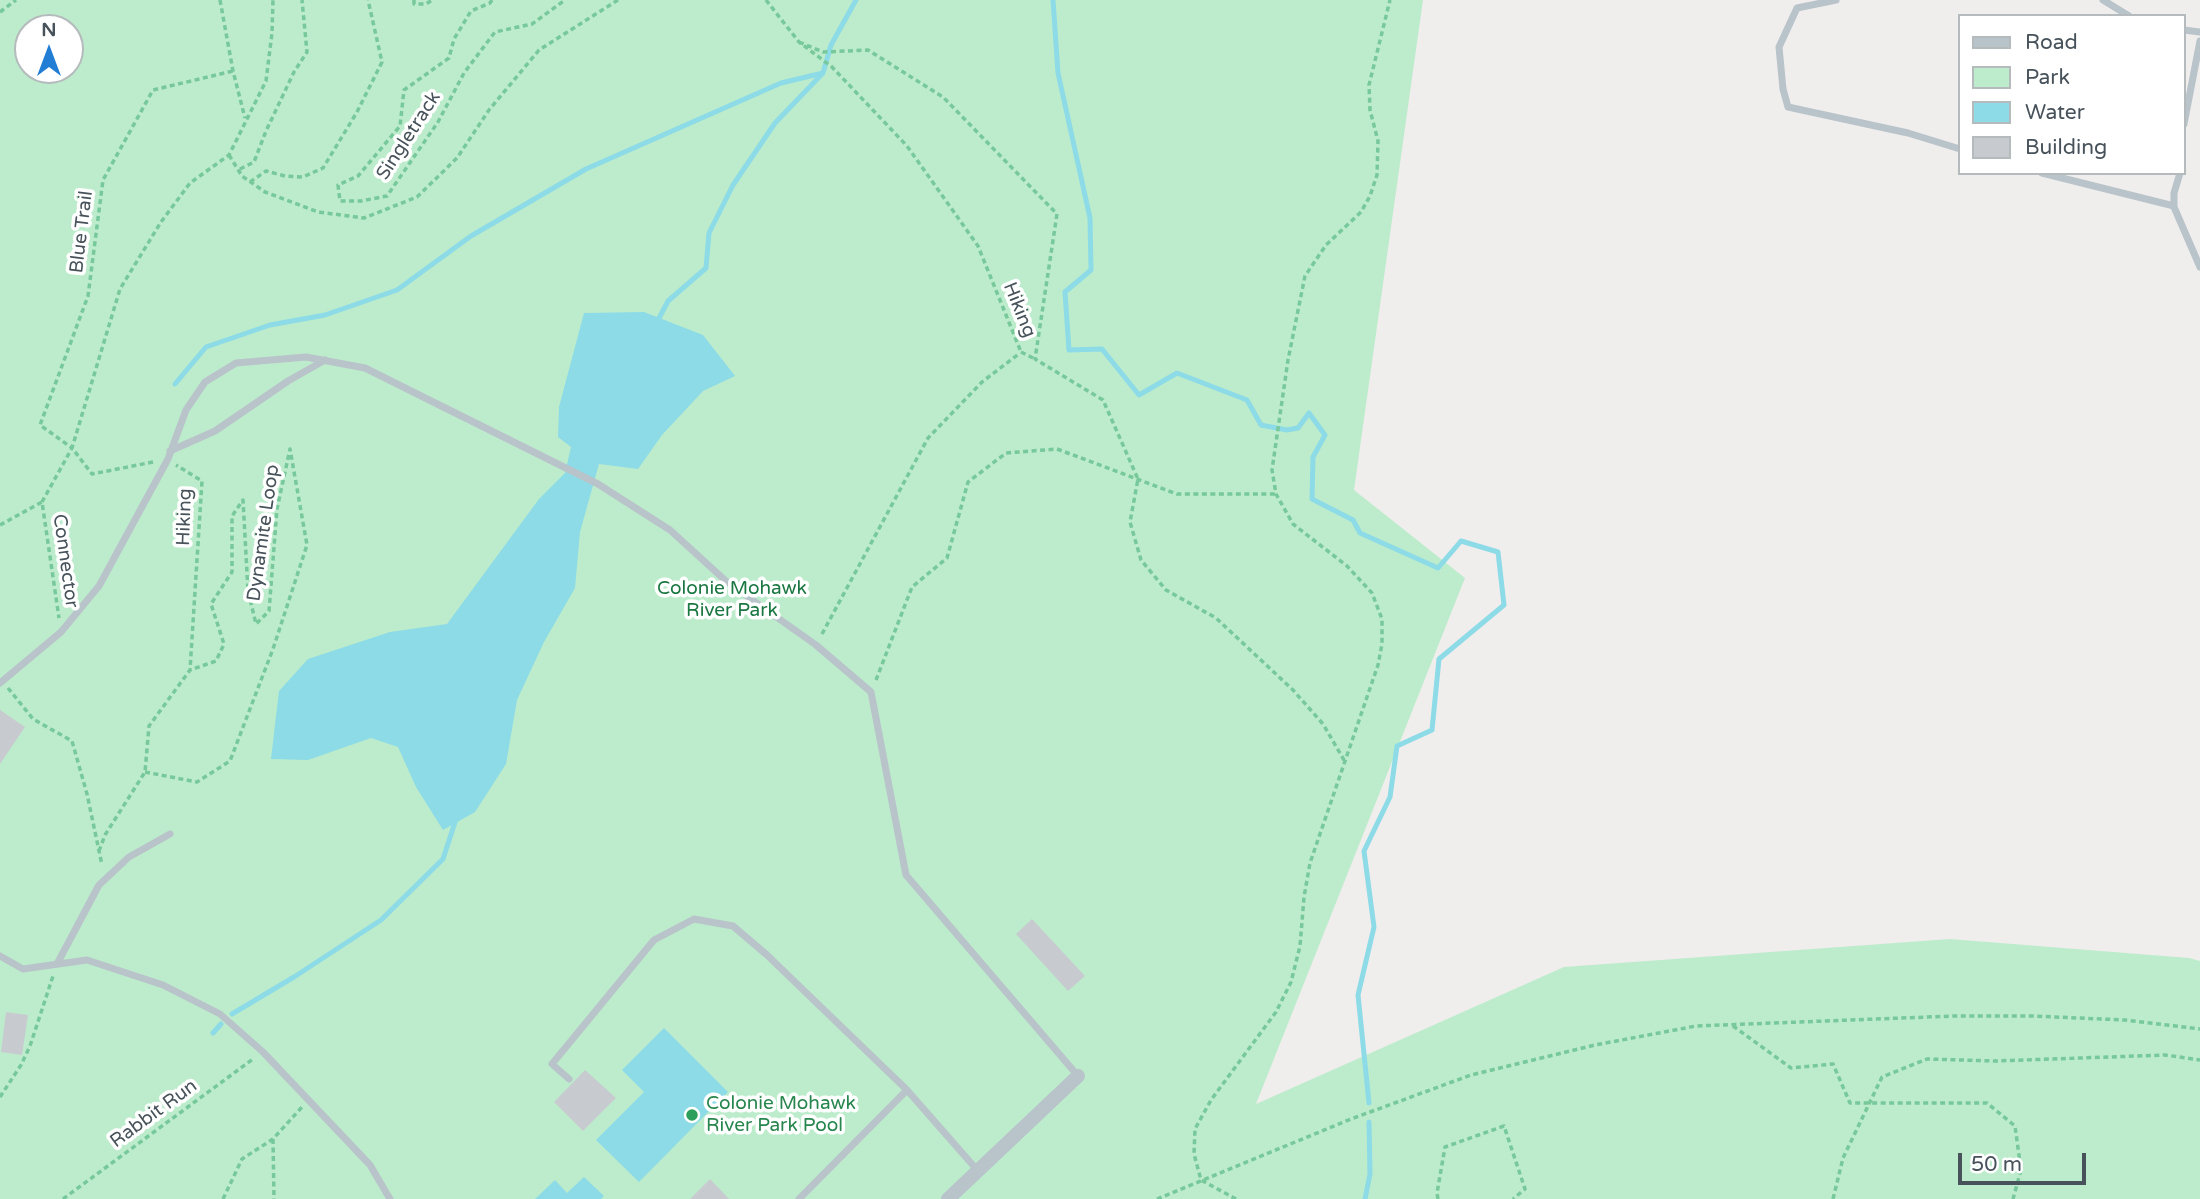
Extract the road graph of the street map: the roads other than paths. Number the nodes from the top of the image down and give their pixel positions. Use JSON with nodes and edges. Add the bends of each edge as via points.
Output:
{"nodes":[{"id":1,"x":1836,"y":0,"type":"edge"},
{"id":2,"x":2103,"y":0,"type":"edge"},
{"id":3,"x":2126,"y":14,"type":"edge"},
{"id":4,"x":2200,"y":41,"type":"edge"},
{"id":5,"x":2186,"y":114,"type":"edge"},
{"id":6,"x":1958,"y":148,"type":"edge"},
{"id":7,"x":2050,"y":175,"type":"edge"},
{"id":8,"x":2179,"y":175,"type":"edge"},
{"id":9,"x":2174,"y":206,"type":"junction"},
{"id":10,"x":2200,"y":267,"type":"edge"},
{"id":11,"x":325,"y":360,"type":"junction"},
{"id":12,"x":169,"y":455,"type":"junction"},
{"id":13,"x":1,"y":682,"type":"edge"},
{"id":14,"x":170,"y":834,"type":"dead end"},
{"id":15,"x":0,"y":956,"type":"edge"},
{"id":16,"x":57,"y":964,"type":"junction"},
{"id":17,"x":1078,"y":1076,"type":"joint"},
{"id":18,"x":569,"y":1079,"type":"dead end"},
{"id":19,"x":907,"y":1090,"type":"junction"},
{"id":20,"x":979,"y":1171,"type":"junction"},
{"id":21,"x":390,"y":1199,"type":"edge"},
{"id":22,"x":799,"y":1199,"type":"edge"},
{"id":23,"x":948,"y":1199,"type":"edge"}],
"edges":[{"from":1,"to":6,"type":"lane","via":[[1797,8],[1779,47],[1788,107]]},
{"from":2,"to":3,"type":"lane"},
{"from":4,"to":5,"type":"lane"},
{"from":7,"to":9,"type":"lane"},
{"from":8,"to":9,"type":"lane"},
{"from":9,"to":10,"type":"lane"},
{"from":11,"to":12,"type":"lane"},
{"from":11,"to":12,"type":"lane","via":[[306,357],[236,363],[205,382],[186,410]]},
{"from":11,"to":17,"type":"lane","via":[[365,368],[598,484],[670,530],[727,582],[871,692],[906,875]]},
{"from":12,"to":13,"type":"lane","via":[[99,586],[61,632]]},
{"from":14,"to":16,"type":"lane","via":[[129,856],[99,885]]},
{"from":15,"to":16,"type":"lane","via":[[23,969]]},
{"from":16,"to":21,"type":"lane","via":[[88,960],[163,985],[220,1014],[263,1052],[370,1165]]},
{"from":17,"to":20,"type":"street"},
{"from":18,"to":19,"type":"lane","via":[[552,1064],[654,940],[694,919],[733,926]]},
{"from":19,"to":20,"type":"lane"},
{"from":19,"to":22,"type":"lane"},
{"from":20,"to":23,"type":"street"}]}
